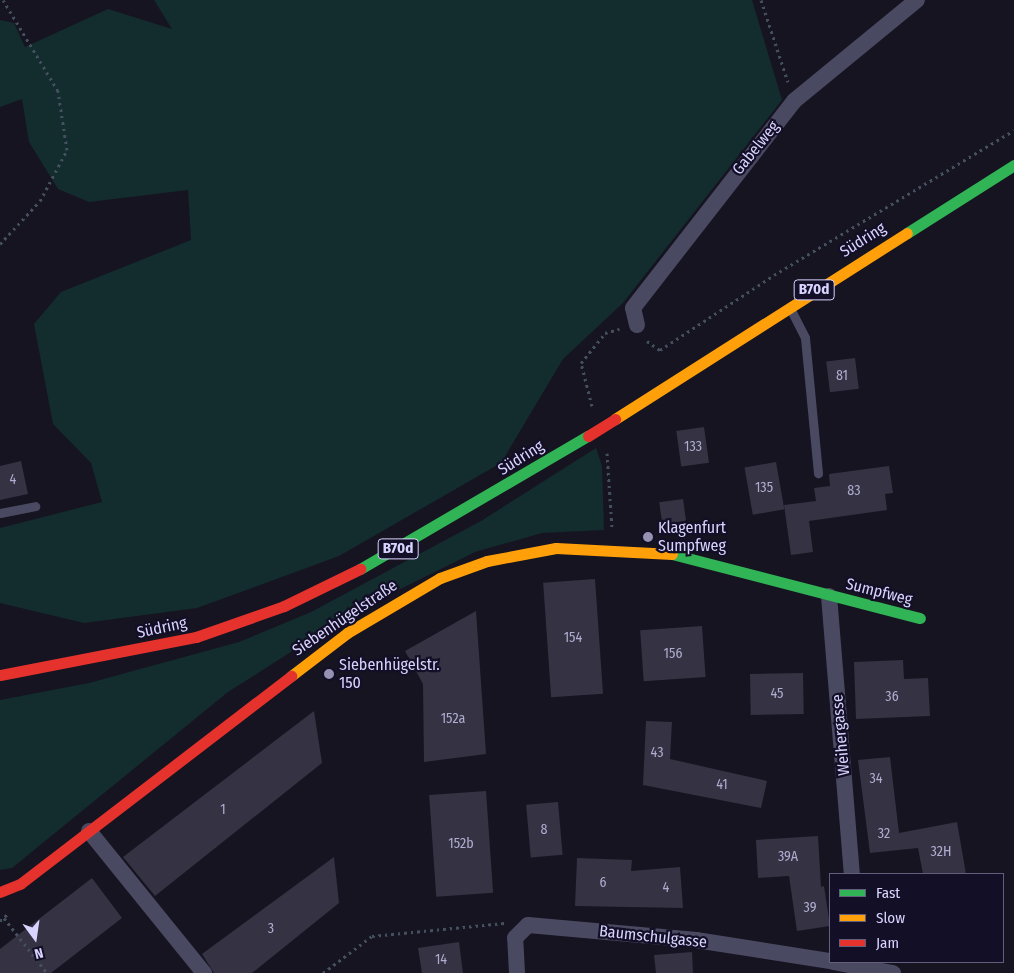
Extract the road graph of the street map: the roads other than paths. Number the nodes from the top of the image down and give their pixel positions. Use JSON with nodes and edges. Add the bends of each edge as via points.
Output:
{"nodes":[{"id":1,"x":917,"y":0,"type":"edge"},
{"id":2,"x":1014,"y":164,"type":"edge"},
{"id":3,"x":789,"y":306,"type":"junction"},
{"id":4,"x":637,"y":324,"type":"road end"},
{"id":5,"x":818,"y":473,"type":"dead end"},
{"id":6,"x":34,"y":506,"type":"dead end"},
{"id":7,"x":0,"y":513,"type":"edge"},
{"id":8,"x":829,"y":596,"type":"junction"},
{"id":9,"x":920,"y":618,"type":"dead end"},
{"id":10,"x":0,"y":676,"type":"edge"},
{"id":11,"x":89,"y":831,"type":"junction"},
{"id":12,"x":852,"y":873,"type":"edge"},
{"id":13,"x":0,"y":892,"type":"edge"},
{"id":14,"x":829,"y":962,"type":"edge"},
{"id":15,"x":838,"y":963,"type":"edge"},
{"id":16,"x":860,"y":967,"type":"edge"},
{"id":17,"x":204,"y":973,"type":"edge"},
{"id":18,"x":517,"y":973,"type":"edge"},
{"id":19,"x":893,"y":973,"type":"edge"}],
"edges":[{"from":1,"to":4,"type":"street","name":"Gabelweg","via":[[794,101],[633,308]]},
{"from":2,"to":3,"type":"main road","name":"Südring","number":"B70d"},
{"from":3,"to":5,"type":"lane","via":[[805,338]]},
{"from":3,"to":10,"type":"main road","name":"Südring","number":"B70d","bridge":true,"via":[[588,436],[379,560],[284,606],[196,637]]},
{"from":6,"to":7,"type":"lane"},
{"from":8,"to":9,"type":"main road","name":"Sumpfweg"},
{"from":8,"to":11,"type":"main road","name":"Siebenhügelstraße","via":[[701,558],[661,551],[556,548],[487,561],[432,582],[347,633]]},
{"from":8,"to":12,"type":"street","name":"Weihergasse"},
{"from":11,"to":13,"type":"main road","name":"Siebenhügelstraße","via":[[20,884]]},
{"from":11,"to":17,"type":"street"},
{"from":14,"to":18,"type":"street","name":"Baumschulgasse","via":[[696,940],[528,925],[515,938]]},
{"from":15,"to":16,"type":"street","name":"Baumschulgasse"},
{"from":16,"to":19,"type":"street","name":"Baumschulgasse"}]}
